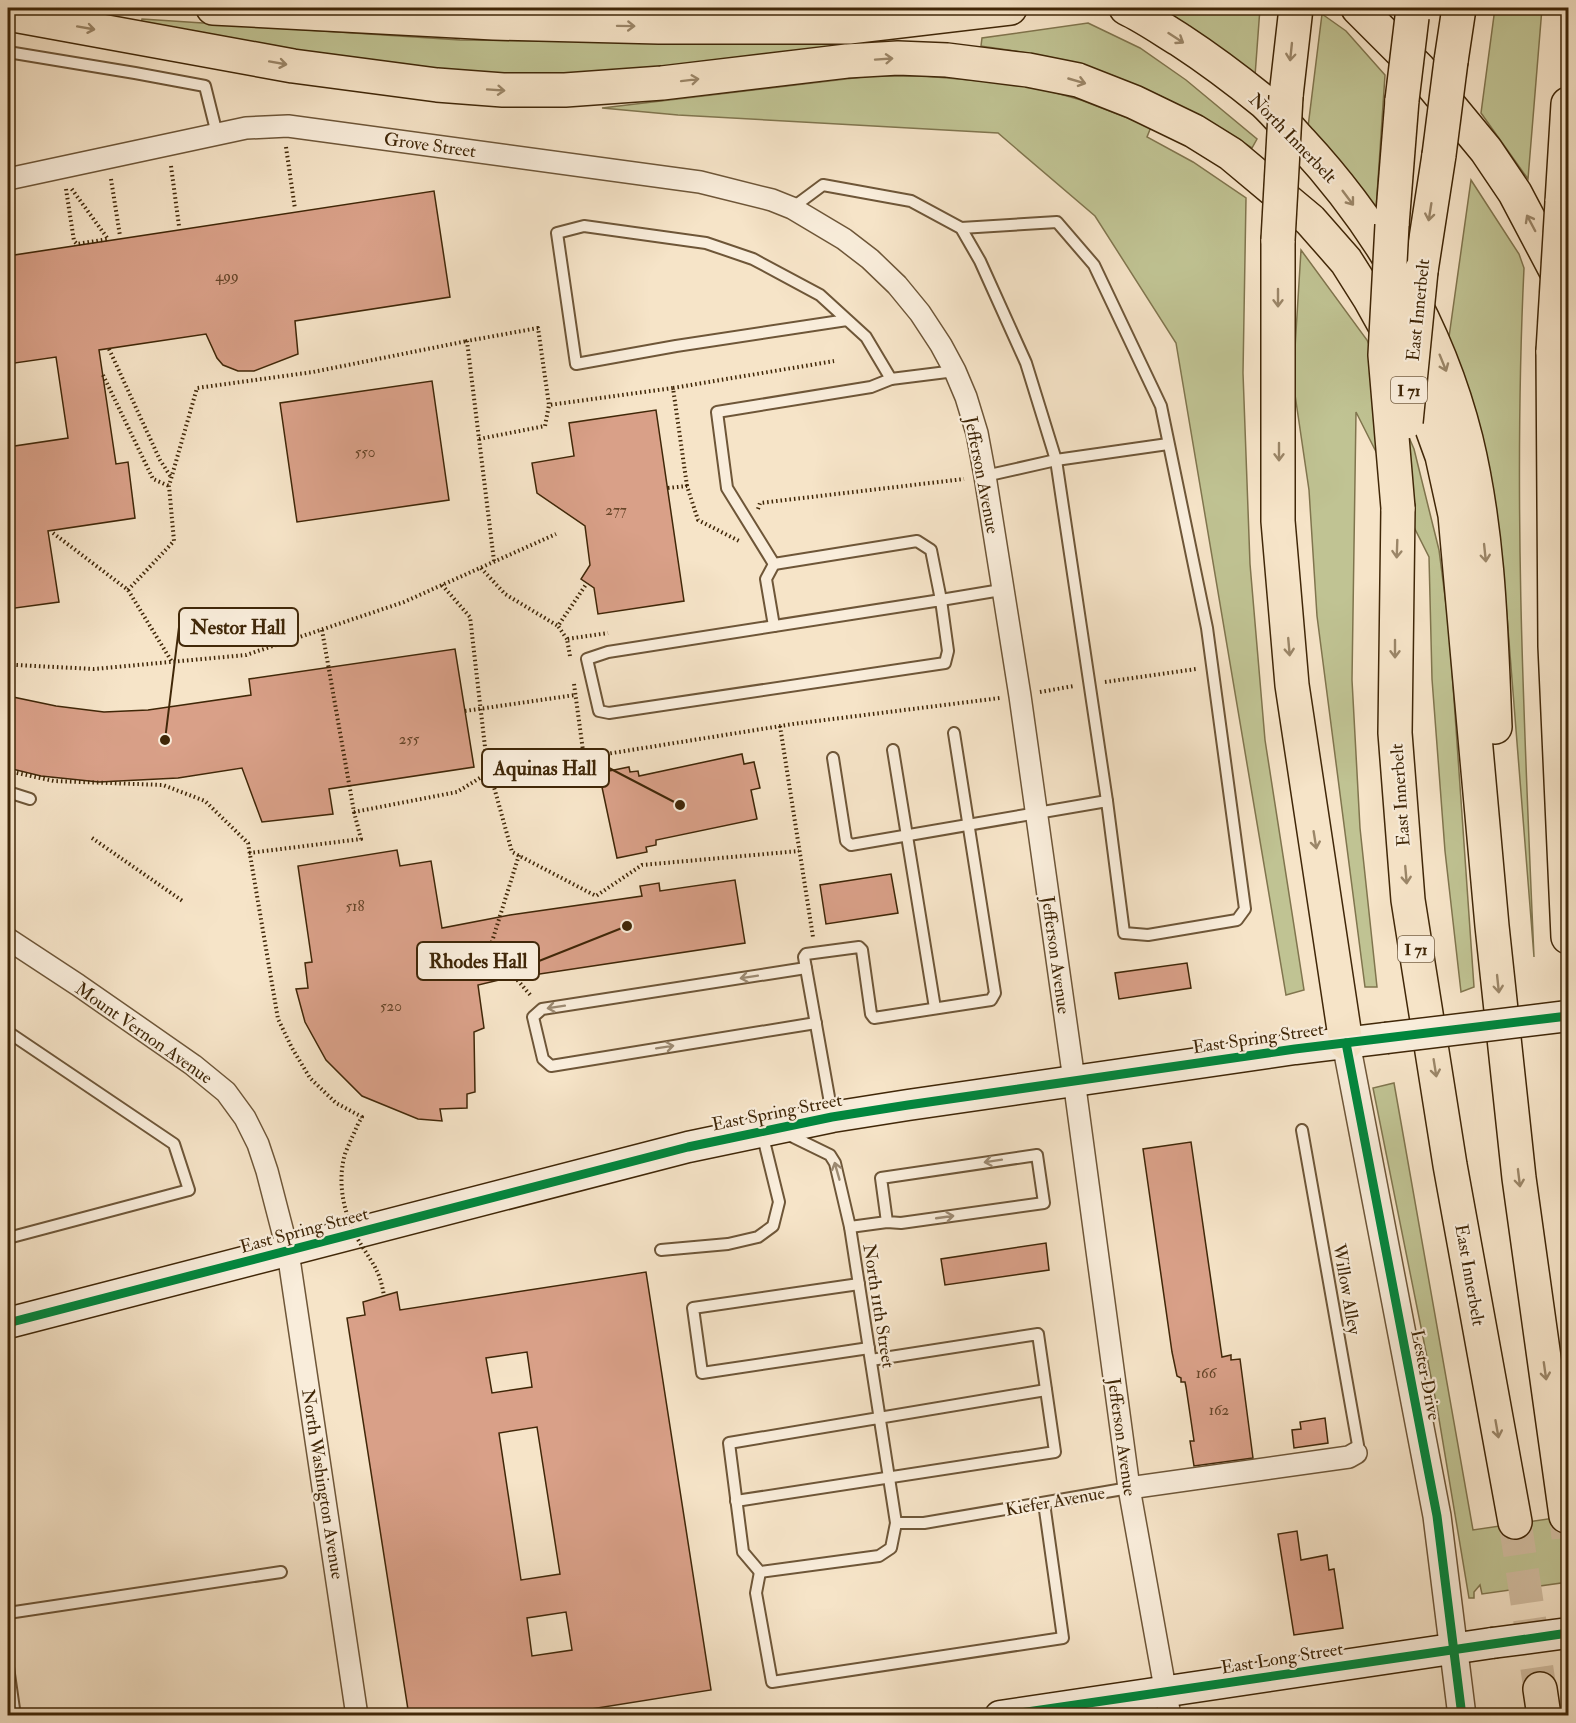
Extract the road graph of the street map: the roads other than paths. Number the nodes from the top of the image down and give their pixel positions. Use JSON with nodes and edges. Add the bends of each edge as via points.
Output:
{"nodes":[{"id":1,"x":213,"y":8,"type":"edge"},
{"id":2,"x":798,"y":8,"type":"edge"},
{"id":3,"x":1010,"y":8,"type":"edge"},
{"id":4,"x":1126,"y":8,"type":"edge"},
{"id":5,"x":1296,"y":8,"type":"edge"},
{"id":6,"x":1358,"y":8,"type":"edge"},
{"id":7,"x":1459,"y":8,"type":"edge"},
{"id":8,"x":1412,"y":12,"type":"edge"},
{"id":9,"x":964,"y":13,"type":"junction"},
{"id":10,"x":8,"y":14,"type":"edge"},
{"id":11,"x":8,"y":52,"type":"edge"},
{"id":12,"x":1569,"y":104,"type":"edge"},
{"id":13,"x":217,"y":134,"type":"junction"},
{"id":14,"x":8,"y":178,"type":"edge"},
{"id":15,"x":792,"y":208,"type":"junction"},
{"id":16,"x":961,"y":228,"type":"junction"},
{"id":17,"x":844,"y":239,"type":"joint"},
{"id":18,"x":1569,"y":293,"type":"edge"},
{"id":19,"x":847,"y":320,"type":"junction"},
{"id":20,"x":955,"y":371,"type":"junction"},
{"id":21,"x":891,"y":379,"type":"junction"},
{"id":22,"x":1168,"y":444,"type":"junction"},
{"id":23,"x":1056,"y":460,"type":"junction"},
{"id":24,"x":985,"y":476,"type":"junction"},
{"id":25,"x":1398,"y":508,"type":"junction"},
{"id":26,"x":774,"y":564,"type":"junction"},
{"id":27,"x":1001,"y":590,"type":"junction"},
{"id":28,"x":941,"y":600,"type":"junction"},
{"id":29,"x":774,"y":626,"type":"junction"},
{"id":30,"x":954,"y":733,"type":"dead end"},
{"id":31,"x":893,"y":750,"type":"dead end"},
{"id":32,"x":833,"y":758,"type":"dead end"},
{"id":33,"x":8,"y":792,"type":"edge"},
{"id":34,"x":30,"y":799,"type":"dead end"},
{"id":35,"x":1107,"y":801,"type":"junction"},
{"id":36,"x":1036,"y":812,"type":"junction"},
{"id":37,"x":969,"y":826,"type":"junction"},
{"id":38,"x":907,"y":836,"type":"junction"},
{"id":39,"x":1492,"y":926,"type":"junction"},
{"id":40,"x":1569,"y":937,"type":"edge"},
{"id":41,"x":8,"y":939,"type":"edge"},
{"id":42,"x":806,"y":968,"type":"junction"},
{"id":43,"x":935,"y":1008,"type":"junction"},
{"id":44,"x":1569,"y":1016,"type":"edge"},
{"id":45,"x":816,"y":1023,"type":"junction"},
{"id":46,"x":8,"y":1032,"type":"edge"},
{"id":47,"x":1346,"y":1043,"type":"junction"},
{"id":48,"x":1074,"y":1080,"type":"junction"},
{"id":49,"x":832,"y":1117,"type":"junction"},
{"id":50,"x":769,"y":1130,"type":"junction"},
{"id":51,"x":1302,"y":1130,"type":"dead end"},
{"id":52,"x":887,"y":1222,"type":"junction"},
{"id":53,"x":850,"y":1227,"type":"junction"},
{"id":54,"x":8,"y":1238,"type":"edge"},
{"id":55,"x":660,"y":1250,"type":"dead end"},
{"id":56,"x":288,"y":1252,"type":"junction"},
{"id":57,"x":859,"y":1284,"type":"junction"},
{"id":58,"x":8,"y":1323,"type":"edge"},
{"id":59,"x":869,"y":1348,"type":"junction"},
{"id":60,"x":871,"y":1360,"type":"junction"},
{"id":61,"x":1046,"y":1390,"type":"junction"},
{"id":62,"x":880,"y":1419,"type":"junction"},
{"id":63,"x":1356,"y":1453,"type":"joint"},
{"id":64,"x":888,"y":1476,"type":"junction"},
{"id":65,"x":1129,"y":1488,"type":"junction"},
{"id":66,"x":736,"y":1501,"type":"junction"},
{"id":67,"x":1044,"y":1503,"type":"junction"},
{"id":68,"x":1566,"y":1516,"type":"dead end"},
{"id":69,"x":1515,"y":1522,"type":"tunnel mouth"},
{"id":70,"x":896,"y":1524,"type":"junction"},
{"id":71,"x":280,"y":1572,"type":"dead end"},
{"id":72,"x":760,"y":1572,"type":"junction"},
{"id":73,"x":8,"y":1613,"type":"edge"},
{"id":74,"x":1569,"y":1633,"type":"edge"},
{"id":75,"x":1453,"y":1648,"type":"junction"},
{"id":76,"x":8,"y":1667,"type":"edge"},
{"id":77,"x":1168,"y":1704,"type":"edge"},
{"id":78,"x":15,"y":1716,"type":"edge"},
{"id":79,"x":357,"y":1716,"type":"edge"},
{"id":80,"x":1000,"y":1716,"type":"edge"},
{"id":81,"x":1462,"y":1716,"type":"edge"}],
"edges":[{"from":1,"to":9,"type":"highway","one_way":true,"via":[[659,27],[849,27]]},
{"from":2,"to":9,"type":"highway"},
{"from":3,"to":9,"type":"highway"},
{"from":4,"to":39,"type":"highway","name":"North Innerbelt","one_way":true,"via":[[1209,59],[1265,103],[1328,171],[1370,226],[1419,309],[1446,369],[1466,440],[1482,523],[1490,595],[1496,762]]},
{"from":5,"to":47,"type":"highway","one_way":true,"bridge":true,"via":[[1286,96],[1278,240],[1278,521],[1292,685]]},
{"from":18,"to":6,"type":"highway","one_way":true,"via":[[1515,193],[1486,150],[1419,69]]},
{"from":7,"to":25,"type":"highway","name":"East Innerbelt","number":"I 71","one_way":true,"bridge":true,"via":[[1421,272]]},
{"from":8,"to":25,"type":"highway","bridge":true,"via":[[1392,225],[1385,355]]},
{"from":10,"to":39,"type":"highway","one_way":true,"via":[[293,66],[503,90],[651,84],[898,58],[947,60],[1028,69],[1077,80],[1194,131],[1231,154],[1310,220],[1346,261],[1413,376],[1442,456],[1455,515]]},
{"from":11,"to":13,"type":"lane","via":[[205,86]]},
{"from":12,"to":40,"type":"highway","bridge":true,"via":[[1553,351],[1555,646]]},
{"from":13,"to":14,"type":"street","name":"Grove Street"},
{"from":13,"to":15,"type":"street","name":"Grove Street","via":[[257,127],[300,128],[700,182]]},
{"from":15,"to":16,"type":"lane","via":[[823,185],[911,201]]},
{"from":15,"to":17,"type":"street","name":"Grove Street"},
{"from":16,"to":22,"type":"lane","via":[[1056,222],[1094,265],[1161,406]]},
{"from":16,"to":23,"type":"lane","via":[[1026,363]]},
{"from":17,"to":20,"type":"street","name":"Jefferson Avenue","via":[[897,285],[920,313]]},
{"from":19,"to":19,"type":"lane","via":[[820,295],[753,259],[706,243],[584,226],[557,233],[576,364]]},
{"from":19,"to":21,"type":"lane","via":[[866,337]]},
{"from":20,"to":21,"type":"lane"},
{"from":20,"to":24,"type":"street","name":"Jefferson Avenue","via":[[977,433]]},
{"from":21,"to":26,"type":"lane","via":[[871,387],[717,412],[727,488]]},
{"from":22,"to":23,"type":"lane"},
{"from":22,"to":35,"type":"lane","via":[[1207,628],[1218,702],[1245,909],[1237,920],[1148,935],[1124,933]]},
{"from":23,"to":24,"type":"lane"},
{"from":23,"to":35,"type":"lane"},
{"from":24,"to":27,"type":"street","name":"Jefferson Avenue"},
{"from":25,"to":69,"type":"highway","name":"East Innerbelt","number":"I 71","one_way":true,"via":[[1395,733],[1408,900],[1452,1176]]},
{"from":26,"to":28,"type":"lane","via":[[917,541],[931,550]]},
{"from":26,"to":29,"type":"lane","via":[[766,579]]},
{"from":27,"to":28,"type":"lane"},
{"from":27,"to":36,"type":"street","name":"Jefferson Avenue"},
{"from":28,"to":29,"type":"lane"},
{"from":28,"to":29,"type":"lane","via":[[948,651],[945,663],[609,713],[599,711],[587,659],[620,650]]},
{"from":30,"to":37,"type":"lane"},
{"from":31,"to":38,"type":"lane"},
{"from":32,"to":38,"type":"lane","via":[[846,842],[850,845]]},
{"from":33,"to":34,"type":"lane"},
{"from":35,"to":36,"type":"lane"},
{"from":36,"to":37,"type":"lane"},
{"from":36,"to":48,"type":"street","name":"Jefferson Avenue"},
{"from":37,"to":38,"type":"lane"},
{"from":37,"to":43,"type":"lane","via":[[995,993],[991,1000]]},
{"from":38,"to":43,"type":"lane"},
{"from":39,"to":68,"type":"highway","one_way":true,"via":[[1518,1178]]},
{"from":41,"to":56,"type":"street","name":"Mount Vernon Avenue","via":[[193,1065],[226,1092],[258,1144]]},
{"from":42,"to":43,"type":"lane","via":[[806,954],[859,946],[874,1018]]},
{"from":42,"to":45,"type":"lane"},
{"from":42,"to":45,"type":"lane","one_way":true,"via":[[542,1009],[533,1017],[543,1059],[551,1066]]},
{"from":44,"to":47,"type":"main road","name":"East Spring Street","bridge":true},
{"from":45,"to":49,"type":"lane"},
{"from":46,"to":54,"type":"lane","via":[[174,1144],[189,1190]]},
{"from":47,"to":48,"type":"main road","name":"East Spring Street"},
{"from":47,"to":75,"type":"street","name":"Lester Drive","via":[[1437,1516]]},
{"from":48,"to":49,"type":"main road","name":"East Spring Street"},
{"from":48,"to":65,"type":"street","name":"Jefferson Avenue"},
{"from":49,"to":50,"type":"main road","name":"East Spring Street"},
{"from":53,"to":50,"type":"lane","name":"North 11th Street","one_way":true,"via":[[836,1163],[830,1155]]},
{"from":50,"to":55,"type":"lane","via":[[779,1202],[773,1226],[758,1237],[728,1244]]},
{"from":50,"to":56,"type":"main road","name":"East Spring Street"},
{"from":51,"to":63,"type":"lane","name":"Willow Alley","via":[[1358,1445]]},
{"from":52,"to":52,"type":"lane","one_way":true,"via":[[1044,1203],[1037,1155],[881,1178]]},
{"from":52,"to":53,"type":"lane"},
{"from":53,"to":57,"type":"lane","name":"North 11th Street"},
{"from":56,"to":58,"type":"main road","name":"East Spring Street"},
{"from":56,"to":79,"type":"street","name":"North Washington Avenue"},
{"from":57,"to":59,"type":"lane","name":"North 11th Street"},
{"from":57,"to":59,"type":"lane","via":[[693,1308],[702,1373]]},
{"from":59,"to":60,"type":"lane","name":"North 11th Street"},
{"from":60,"to":61,"type":"lane","via":[[1038,1334]]},
{"from":60,"to":62,"type":"lane","name":"North 11th Street"},
{"from":61,"to":62,"type":"lane"},
{"from":61,"to":64,"type":"lane","via":[[1055,1452]]},
{"from":62,"to":64,"type":"lane","name":"North 11th Street"},
{"from":62,"to":66,"type":"lane","via":[[729,1443]]},
{"from":63,"to":65,"type":"street","name":"Kiefer Avenue"},
{"from":64,"to":66,"type":"lane"},
{"from":64,"to":70,"type":"lane","name":"North 11th Street"},
{"from":65,"to":67,"type":"lane","name":"Kiefer Avenue"},
{"from":65,"to":77,"type":"street","name":"Jefferson Avenue"},
{"from":66,"to":72,"type":"lane","via":[[743,1552]]},
{"from":67,"to":70,"type":"lane","name":"Kiefer Avenue"},
{"from":67,"to":72,"type":"lane","via":[[1063,1638],[772,1682],[756,1593]]},
{"from":70,"to":72,"type":"lane","via":[[891,1548],[879,1556]]},
{"from":71,"to":73,"type":"lane"},
{"from":74,"to":75,"type":"main road","name":"East Long Street","bridge":true},
{"from":75,"to":77,"type":"main road","name":"East Long Street"},
{"from":75,"to":81,"type":"street","name":"Lester Drive"},
{"from":76,"to":78,"type":"lane"},
{"from":77,"to":80,"type":"main road","name":"East Long Street"}]}
